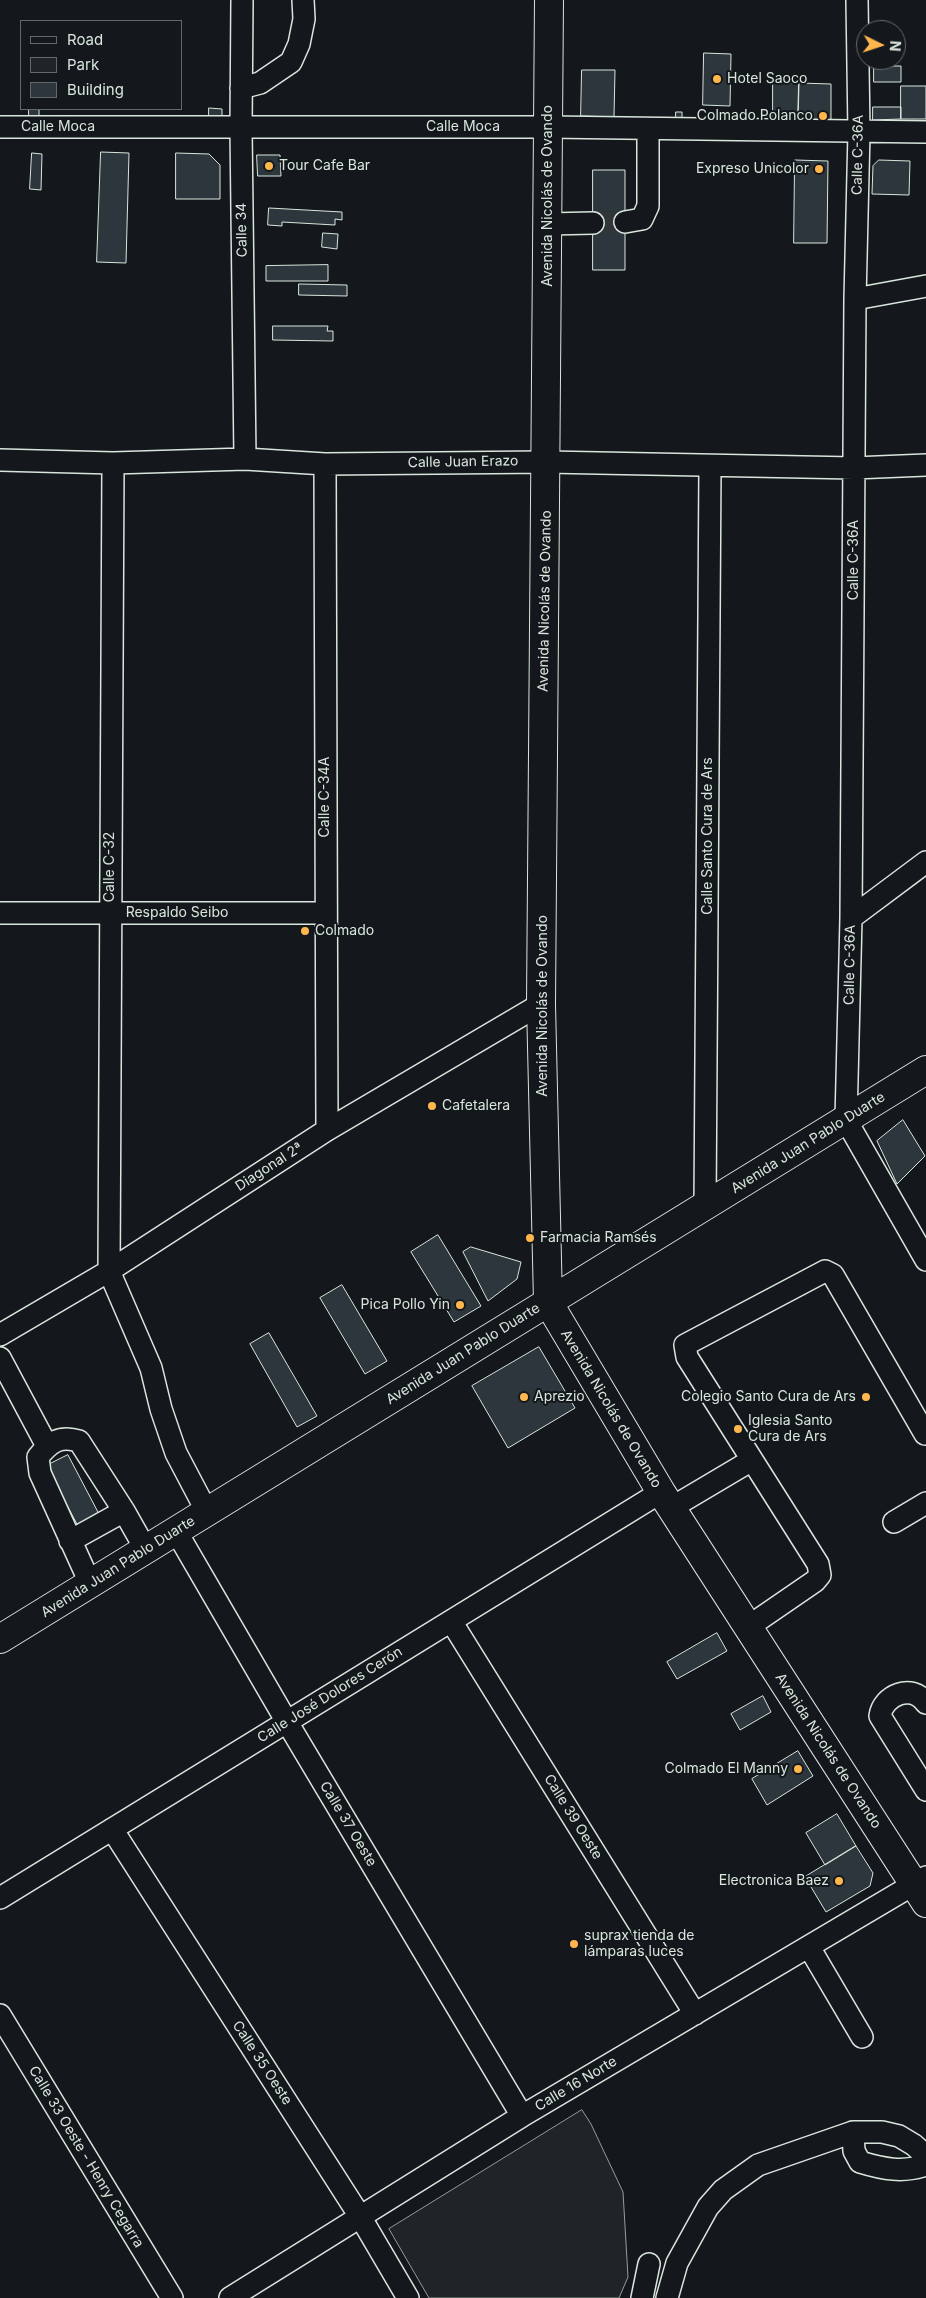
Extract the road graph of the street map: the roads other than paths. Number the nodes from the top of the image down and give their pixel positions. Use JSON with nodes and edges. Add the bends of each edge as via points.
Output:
{"nodes":[{"id":1,"x":242,"y":0,"type":"edge"},
{"id":2,"x":303,"y":0,"type":"edge"},
{"id":3,"x":549,"y":0,"type":"edge"},
{"id":4,"x":857,"y":0,"type":"edge"},
{"id":5,"x":242,"y":88,"type":"junction"},
{"id":6,"x":0,"y":127,"type":"edge"},
{"id":7,"x":549,"y":127,"type":"junction"},
{"id":8,"x":241,"y":128,"type":"junction"},
{"id":9,"x":648,"y":128,"type":"junction"},
{"id":10,"x":859,"y":132,"type":"junction"},
{"id":11,"x":926,"y":132,"type":"edge"},
{"id":12,"x":625,"y":222,"type":"tunnel mouth"},
{"id":13,"x":593,"y":223,"type":"tunnel mouth"},
{"id":14,"x":548,"y":224,"type":"junction"},
{"id":15,"x":926,"y":286,"type":"edge"},
{"id":16,"x":855,"y":299,"type":"junction"},
{"id":17,"x":244,"y":459,"type":"junction"},
{"id":18,"x":0,"y":460,"type":"edge"},
{"id":19,"x":547,"y":462,"type":"junction"},
{"id":20,"x":113,"y":463,"type":"junction"},
{"id":21,"x":325,"y":464,"type":"junction"},
{"id":22,"x":926,"y":465,"type":"edge"},
{"id":23,"x":710,"y":466,"type":"junction"},
{"id":24,"x":854,"y":468,"type":"junction"},
{"id":25,"x":926,"y":862,"type":"edge"},
{"id":26,"x":0,"y":913,"type":"edge"},
{"id":27,"x":110,"y":913,"type":"junction"},
{"id":28,"x":325,"y":913,"type":"junction"},
{"id":29,"x":851,"y":918,"type":"junction"},
{"id":30,"x":541,"y":1004,"type":"junction"},
{"id":31,"x":926,"y":1070,"type":"edge"},
{"id":32,"x":846,"y":1120,"type":"junction"},
{"id":33,"x":327,"y":1130,"type":"junction"},
{"id":34,"x":705,"y":1207,"type":"junction"},
{"id":35,"x":926,"y":1260,"type":"edge"},
{"id":36,"x":109,"y":1271,"type":"junction"},
{"id":37,"x":548,"y":1302,"type":"junction"},
{"id":38,"x":0,"y":1335,"type":"edge"},
{"id":39,"x":0,"y":1358,"type":"edge"},
{"id":40,"x":925,"y":1434,"type":"dead end"},
{"id":41,"x":47,"y":1446,"type":"junction"},
{"id":42,"x":752,"y":1460,"type":"junction"},
{"id":43,"x":666,"y":1500,"type":"junction"},
{"id":44,"x":926,"y":1503,"type":"edge"},
{"id":45,"x":124,"y":1511,"type":"junction"},
{"id":46,"x":207,"y":1512,"type":"junction"},
{"id":47,"x":894,"y":1522,"type":"dead end"},
{"id":48,"x":176,"y":1531,"type":"junction"},
{"id":49,"x":70,"y":1541,"type":"junction"},
{"id":50,"x":146,"y":1550,"type":"junction"},
{"id":51,"x":90,"y":1584,"type":"junction"},
{"id":52,"x":451,"y":1621,"type":"junction"},
{"id":53,"x":748,"y":1627,"type":"junction"},
{"id":54,"x":0,"y":1639,"type":"edge"},
{"id":55,"x":926,"y":1703,"type":"edge"},
{"id":56,"x":287,"y":1722,"type":"junction"},
{"id":57,"x":926,"y":1790,"type":"edge"},
{"id":58,"x":112,"y":1829,"type":"junction"},
{"id":59,"x":922,"y":1888,"type":"edge"},
{"id":60,"x":0,"y":1898,"type":"edge"},
{"id":61,"x":809,"y":1947,"type":"junction"},
{"id":62,"x":696,"y":2014,"type":"junction"},
{"id":63,"x":0,"y":2015,"type":"edge"},
{"id":64,"x":862,"y":2037,"type":"dead end"},
{"id":65,"x":522,"y":2116,"type":"junction"},
{"id":66,"x":853,"y":2132,"type":"junction"},
{"id":67,"x":926,"y":2156,"type":"edge"},
{"id":68,"x":926,"y":2165,"type":"edge"},
{"id":69,"x":362,"y":2218,"type":"junction"},
{"id":70,"x":649,"y":2264,"type":"dead end"},
{"id":71,"x":172,"y":2298,"type":"edge"},
{"id":72,"x":230,"y":2298,"type":"edge"},
{"id":73,"x":408,"y":2298,"type":"edge"},
{"id":74,"x":642,"y":2298,"type":"edge"},
{"id":75,"x":667,"y":2298,"type":"edge"}],
"edges":[{"from":1,"to":5,"type":"street","name":"Calle 34"},
{"from":2,"to":5,"type":"street","via":[[304,19],[291,62],[260,83]]},
{"from":3,"to":7,"type":"main road","name":"Avenida Nicolás de Ovando"},
{"from":4,"to":10,"type":"street","name":"Calle C-36A"},
{"from":5,"to":8,"type":"street","name":"Calle 34"},
{"from":6,"to":8,"type":"street","name":"Calle Moca"},
{"from":7,"to":8,"type":"street","name":"Calle Moca"},
{"from":7,"to":9,"type":"street","name":"Calle Moca"},
{"from":7,"to":14,"type":"main road","name":"Avenida Nicolás de Ovando"},
{"from":8,"to":17,"type":"street","name":"Calle 34"},
{"from":9,"to":10,"type":"street","name":"Calle Moca"},
{"from":9,"to":12,"type":"street","via":[[648,206],[642,219]]},
{"from":10,"to":11,"type":"street","name":"Calle Moca"},
{"from":10,"to":16,"type":"street","name":"Calle C-36A"},
{"from":13,"to":14,"type":"street"},
{"from":14,"to":19,"type":"main road","name":"Avenida Nicolás de Ovando"},
{"from":15,"to":16,"type":"street"},
{"from":16,"to":24,"type":"street","name":"Calle C-36A"},
{"from":17,"to":20,"type":"street","name":"Calle Juan Erazo"},
{"from":17,"to":21,"type":"street","name":"Calle Juan Erazo"},
{"from":18,"to":20,"type":"street","name":"Calle Juan Erazo"},
{"from":19,"to":21,"type":"street","name":"Calle Juan Erazo"},
{"from":19,"to":23,"type":"street","name":"Calle Juan Erazo"},
{"from":19,"to":30,"type":"main road","name":"Avenida Nicolás de Ovando"},
{"from":20,"to":27,"type":"street","name":"Calle C-32"},
{"from":21,"to":28,"type":"street","name":"Calle C-34A"},
{"from":22,"to":24,"type":"street","name":"Calle Juan Erazo"},
{"from":23,"to":24,"type":"street","name":"Calle Juan Erazo"},
{"from":23,"to":34,"type":"street","name":"Calle Santo Cura de Ars"},
{"from":24,"to":29,"type":"street","name":"Calle C-36A"},
{"from":25,"to":29,"type":"street"},
{"from":26,"to":27,"type":"street","name":"Respaldo Seibo"},
{"from":27,"to":28,"type":"street","name":"Respaldo Seibo"},
{"from":27,"to":36,"type":"street","name":"Calle C-32"},
{"from":28,"to":33,"type":"street","name":"Calle C-34A"},
{"from":29,"to":32,"type":"street","name":"Calle C-36A"},
{"from":30,"to":33,"type":"street","name":"Diagonal 2ª"},
{"from":30,"to":37,"type":"main road","name":"Avenida Nicolás de Ovando"},
{"from":31,"to":32,"type":"main road","name":"Avenida Juan Pablo Duarte"},
{"from":32,"to":34,"type":"main road","name":"Avenida Juan Pablo Duarte"},
{"from":32,"to":35,"type":"street"},
{"from":33,"to":36,"type":"street","name":"Diagonal 2ª"},
{"from":34,"to":37,"type":"main road","name":"Avenida Juan Pablo Duarte"},
{"from":36,"to":38,"type":"street","name":"Diagonal 2ª"},
{"from":36,"to":46,"type":"street","via":[[151,1368],[176,1453]]},
{"from":37,"to":43,"type":"main road","name":"Avenida Nicolás de Ovando"},
{"from":37,"to":46,"type":"main road","name":"Avenida Juan Pablo Duarte"},
{"from":39,"to":41,"type":"street"},
{"from":40,"to":42,"type":"street","via":[[833,1275],[825,1271],[685,1345],[687,1357]]},
{"from":41,"to":45,"type":"street","via":[[58,1439],[79,1441]]},
{"from":41,"to":49,"type":"street","via":[[38,1457],[40,1473]]},
{"from":42,"to":43,"type":"street","name":"Calle José Dolores Cerón"},
{"from":42,"to":53,"type":"street","via":[[818,1564],[820,1575]]},
{"from":43,"to":52,"type":"street","name":"Calle José Dolores Cerón"},
{"from":43,"to":53,"type":"main road","name":"Avenida Nicolás de Ovando"},
{"from":44,"to":47,"type":"street"},
{"from":45,"to":49,"type":"street"},
{"from":45,"to":50,"type":"street"},
{"from":46,"to":48,"type":"main road","name":"Avenida Juan Pablo Duarte"},
{"from":48,"to":50,"type":"main road","name":"Avenida Juan Pablo Duarte"},
{"from":48,"to":56,"type":"street","name":"Calle 37 Oeste"},
{"from":49,"to":51,"type":"street"},
{"from":50,"to":51,"type":"main road","name":"Avenida Juan Pablo Duarte"},
{"from":51,"to":54,"type":"main road","name":"Avenida Juan Pablo Duarte"},
{"from":52,"to":56,"type":"street","name":"Calle José Dolores Cerón"},
{"from":52,"to":62,"type":"street","name":"Calle 39 Oeste"},
{"from":53,"to":59,"type":"main road","name":"Avenida Nicolás de Ovando"},
{"from":55,"to":57,"type":"street","via":[[920,1694],[909,1691],[881,1706],[880,1716]]},
{"from":56,"to":58,"type":"street","name":"Calle José Dolores Cerón"},
{"from":56,"to":65,"type":"street","name":"Calle 37 Oeste"},
{"from":58,"to":60,"type":"street","name":"Calle José Dolores Cerón"},
{"from":58,"to":69,"type":"street","name":"Calle 35 Oeste"},
{"from":59,"to":61,"type":"street","name":"Calle 16 Norte"},
{"from":61,"to":62,"type":"street","name":"Calle 16 Norte"},
{"from":61,"to":64,"type":"street"},
{"from":62,"to":65,"type":"street","name":"Calle 16 Norte"},
{"from":63,"to":71,"type":"street","name":"Calle 33 Oeste - Henry Cegarra"},
{"from":65,"to":69,"type":"street","name":"Calle 16 Norte"},
{"from":66,"to":67,"type":"street","via":[[882,2132],[899,2136]]},
{"from":66,"to":68,"type":"street","via":[[854,2151],[860,2162],[887,2170],[915,2169]]},
{"from":66,"to":75,"type":"street","via":[[758,2165],[724,2190],[691,2234],[677,2263]]},
{"from":69,"to":72,"type":"street","name":"Calle 16 Norte"},
{"from":69,"to":73,"type":"street","name":"Calle 35 Oeste"},
{"from":70,"to":74,"type":"street"}]}
